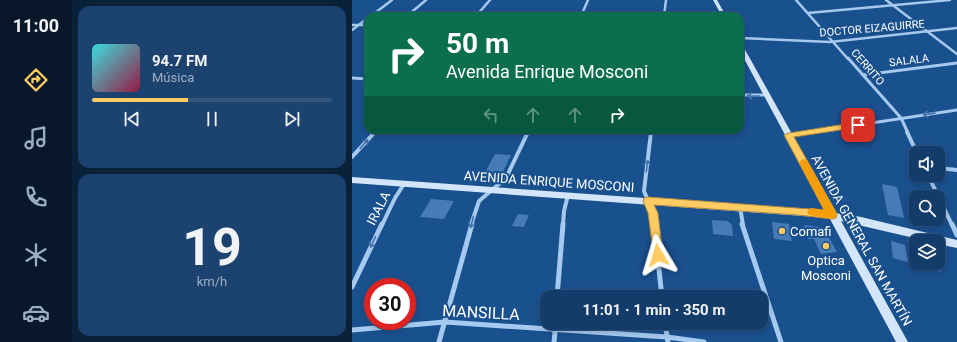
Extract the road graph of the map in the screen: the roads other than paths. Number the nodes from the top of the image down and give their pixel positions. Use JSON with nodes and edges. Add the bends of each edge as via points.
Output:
{"nodes":[{"id":1,"x":392,"y":0,"type":"edge"},
{"id":2,"x":426,"y":0,"type":"edge"},
{"id":3,"x":490,"y":0,"type":"edge"},
{"id":4,"x":588,"y":0,"type":"edge"},
{"id":5,"x":666,"y":0,"type":"edge"},
{"id":6,"x":715,"y":0,"type":"edge"},
{"id":7,"x":796,"y":0,"type":"edge"},
{"id":8,"x":886,"y":0,"type":"edge"},
{"id":9,"x":950,"y":0,"type":"edge"},
{"id":10,"x":893,"y":6,"type":"junction"},
{"id":11,"x":376,"y":12,"type":"edge"},
{"id":12,"x":412,"y":12,"type":"edge"},
{"id":13,"x":480,"y":12,"type":"edge"},
{"id":14,"x":583,"y":12,"type":"edge"},
{"id":15,"x":664,"y":12,"type":"edge"},
{"id":16,"x":722,"y":12,"type":"edge"},
{"id":17,"x":808,"y":13,"type":"junction"},
{"id":18,"x":364,"y":21,"type":"edge"},
{"id":19,"x":352,"y":25,"type":"edge"},
{"id":20,"x":359,"y":25,"type":"junction"},
{"id":21,"x":364,"y":25,"type":"edge"},
{"id":22,"x":957,"y":28,"type":"edge"},
{"id":23,"x":352,"y":30,"type":"edge"},
{"id":24,"x":927,"y":31,"type":"junction"},
{"id":25,"x":744,"y":38,"type":"edge"},
{"id":26,"x":834,"y":42,"type":"junction"},
{"id":27,"x":744,"y":54,"type":"edge"},
{"id":28,"x":957,"y":54,"type":"edge"},
{"id":29,"x":957,"y":64,"type":"edge"},
{"id":30,"x":864,"y":75,"type":"junction"},
{"id":31,"x":352,"y":78,"type":"edge"},
{"id":32,"x":364,"y":79,"type":"edge"},
{"id":33,"x":744,"y":95,"type":"edge"},
{"id":34,"x":766,"y":95,"type":"junction"},
{"id":35,"x":957,"y":110,"type":"edge"},
{"id":36,"x":901,"y":118,"type":"junction"},
{"id":37,"x":372,"y":134,"type":"edge"},
{"id":38,"x":527,"y":134,"type":"edge"},
{"id":39,"x":651,"y":134,"type":"edge"},
{"id":40,"x":789,"y":135,"type":"junction"},
{"id":41,"x":915,"y":146,"type":"edge"},
{"id":42,"x":352,"y":157,"type":"edge"},
{"id":43,"x":945,"y":169,"type":"edge"},
{"id":44,"x":957,"y":170,"type":"edge"},
{"id":45,"x":352,"y":180,"type":"edge"},
{"id":46,"x":931,"y":182,"type":"edge"},
{"id":47,"x":404,"y":183,"type":"junction"},
{"id":48,"x":492,"y":190,"type":"junction"},
{"id":49,"x":568,"y":195,"type":"junction"},
{"id":50,"x":648,"y":201,"type":"junction"},
{"id":51,"x":740,"y":207,"type":"junction"},
{"id":52,"x":832,"y":215,"type":"junction"},
{"id":53,"x":957,"y":235,"type":"edge"},
{"id":54,"x":957,"y":244,"type":"edge"},
{"id":55,"x":352,"y":287,"type":"edge"},
{"id":56,"x":558,"y":290,"type":"edge"},
{"id":57,"x":661,"y":290,"type":"edge"},
{"id":58,"x":445,"y":322,"type":"junction"},
{"id":59,"x":540,"y":325,"type":"edge"},
{"id":60,"x":352,"y":330,"type":"edge"},
{"id":61,"x":555,"y":330,"type":"edge"},
{"id":62,"x":587,"y":330,"type":"edge"},
{"id":63,"x":666,"y":330,"type":"edge"},
{"id":64,"x":667,"y":340,"type":"edge"},
{"id":65,"x":439,"y":342,"type":"edge"},
{"id":66,"x":554,"y":342,"type":"edge"},
{"id":67,"x":704,"y":342,"type":"edge"},
{"id":68,"x":781,"y":342,"type":"edge"},
{"id":69,"x":902,"y":342,"type":"edge"}],
"edges":[{"from":1,"to":11,"type":"street"},
{"from":2,"to":12,"type":"street"},
{"from":3,"to":13,"type":"street"},
{"from":4,"to":14,"type":"street"},
{"from":5,"to":15,"type":"street"},
{"from":6,"to":16,"type":"main road"},
{"from":7,"to":17,"type":"street","name":"CERRITO"},
{"from":8,"to":10,"type":"street"},
{"from":9,"to":10,"type":"street"},
{"from":10,"to":17,"type":"street"},
{"from":10,"to":24,"type":"street"},
{"from":17,"to":26,"type":"street","name":"CERRITO"},
{"from":18,"to":20,"type":"street"},
{"from":19,"to":20,"type":"street"},
{"from":20,"to":21,"type":"street"},
{"from":20,"to":23,"type":"street"},
{"from":22,"to":24,"type":"street","name":"DOCTOR EIZAGUIRRE"},
{"from":24,"to":26,"type":"street","name":"DOCTOR EIZAGUIRRE"},
{"from":24,"to":28,"type":"street"},
{"from":25,"to":26,"type":"street","name":"DOCTOR EIZAGUIRRE"},
{"from":26,"to":30,"type":"street","name":"CERRITO"},
{"from":27,"to":34,"type":"main road","name":"AVENIDA GENERAL SAN MARTÍN"},
{"from":29,"to":30,"type":"street","name":"SALALA"},
{"from":30,"to":36,"type":"street","name":"CERRITO"},
{"from":31,"to":32,"type":"street"},
{"from":34,"to":33,"type":"street","one_way":true},
{"from":34,"to":40,"type":"main road","name":"AVENIDA GENERAL SAN MARTÍN"},
{"from":35,"to":36,"type":"street","one_way":true},
{"from":36,"to":40,"type":"street"},
{"from":36,"to":41,"type":"street","name":"CERRITO"},
{"from":42,"to":37,"type":"street","one_way":true},
{"from":38,"to":48,"type":"street","via":[[508,174]]},
{"from":50,"to":39,"type":"street","one_way":true,"via":[[644,191]]},
{"from":40,"to":52,"type":"main road","name":"AVENIDA GENERAL SAN MARTÍN"},
{"from":43,"to":44,"type":"street"},
{"from":45,"to":47,"type":"main road","name":"AVENIDA ENRIQUE MOSCONI"},
{"from":46,"to":53,"type":"street"},
{"from":47,"to":48,"type":"main road","name":"AVENIDA ENRIQUE MOSCONI"},
{"from":47,"to":55,"type":"street","name":"IRALA","one_way":true},
{"from":48,"to":49,"type":"main road","name":"AVENIDA ENRIQUE MOSCONI"},
{"from":48,"to":58,"type":"street","one_way":true,"via":[[477,205]]},
{"from":49,"to":50,"type":"main road","name":"AVENIDA ENRIQUE MOSCONI"},
{"from":49,"to":56,"type":"street","via":[[564,211]]},
{"from":50,"to":51,"type":"main road","name":"AVENIDA ENRIQUE MOSCONI"},
{"from":50,"to":57,"type":"street","via":[[653,213]]},
{"from":51,"to":52,"type":"main road","name":"AVENIDA ENRIQUE MOSCONI"},
{"from":51,"to":68,"type":"street","via":[[742,223]]},
{"from":52,"to":54,"type":"main road","name":"AVENIDA ENRIQUE MOSCONI"},
{"from":52,"to":69,"type":"main road","name":"AVENIDA GENERAL SAN MARTÍN"},
{"from":58,"to":59,"type":"street","name":"MANSILLA"},
{"from":58,"to":60,"type":"street","name":"MANSILLA"},
{"from":58,"to":65,"type":"street"},
{"from":61,"to":66,"type":"street"},
{"from":62,"to":64,"type":"street","name":"MANSILLA"},
{"from":63,"to":64,"type":"street"},
{"from":64,"to":67,"type":"street","name":"MANSILLA"}]}
